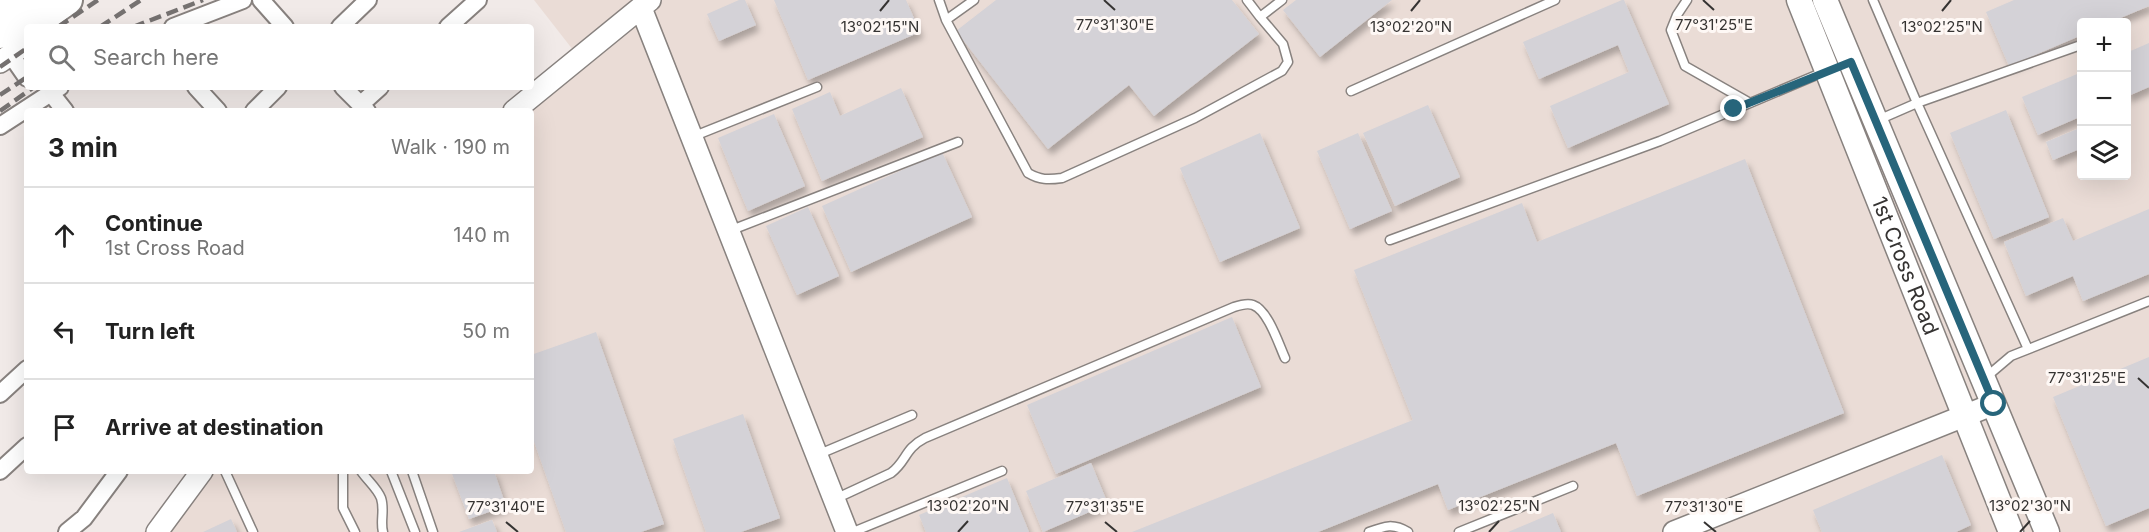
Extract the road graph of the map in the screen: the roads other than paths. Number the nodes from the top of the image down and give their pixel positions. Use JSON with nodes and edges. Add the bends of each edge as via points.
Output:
{"nodes":[{"id":1,"x":6,"y":0,"type":"edge"},
{"id":2,"x":44,"y":0,"type":"edge"},
{"id":3,"x":68,"y":0,"type":"edge"},
{"id":4,"x":86,"y":0,"type":"edge"},
{"id":5,"x":243,"y":0,"type":"edge"},
{"id":6,"x":261,"y":0,"type":"edge"},
{"id":7,"x":368,"y":0,"type":"edge"},
{"id":8,"x":478,"y":0,"type":"edge"},
{"id":9,"x":939,"y":0,"type":"edge"},
{"id":10,"x":974,"y":0,"type":"edge"},
{"id":11,"x":1247,"y":0,"type":"edge"},
{"id":12,"x":1282,"y":0,"type":"edge"},
{"id":13,"x":1555,"y":0,"type":"edge"},
{"id":14,"x":1687,"y":0,"type":"edge"},
{"id":15,"x":1799,"y":0,"type":"edge"},
{"id":16,"x":1825,"y":0,"type":"edge"},
{"id":17,"x":1873,"y":0,"type":"edge"},
{"id":18,"x":0,"y":4,"type":"edge"},
{"id":19,"x":646,"y":4,"type":"edge"},
{"id":20,"x":1260,"y":17,"type":"junction"},
{"id":21,"x":946,"y":20,"type":"junction"},
{"id":22,"x":26,"y":24,"type":"edge"},
{"id":23,"x":35,"y":24,"type":"edge"},
{"id":24,"x":53,"y":24,"type":"edge"},
{"id":25,"x":180,"y":24,"type":"edge"},
{"id":26,"x":282,"y":24,"type":"edge"},
{"id":27,"x":343,"y":24,"type":"edge"},
{"id":28,"x":450,"y":24,"type":"edge"},
{"id":29,"x":24,"y":27,"type":"edge"},
{"id":30,"x":24,"y":33,"type":"edge"},
{"id":31,"x":2077,"y":46,"type":"edge"},
{"id":32,"x":8,"y":48,"type":"edge"},
{"id":33,"x":1840,"y":66,"type":"junction"},
{"id":34,"x":24,"y":73,"type":"edge"},
{"id":35,"x":818,"y":87,"type":"dead end"},
{"id":36,"x":199,"y":90,"type":"edge"},
{"id":37,"x":276,"y":90,"type":"edge"},
{"id":38,"x":346,"y":90,"type":"edge"},
{"id":39,"x":378,"y":90,"type":"edge"},
{"id":40,"x":1351,"y":90,"type":"dead end"},
{"id":41,"x":46,"y":91,"type":"edge"},
{"id":42,"x":1750,"y":103,"type":"junction"},
{"id":43,"x":1917,"y":103,"type":"junction"},
{"id":44,"x":62,"y":108,"type":"edge"},
{"id":45,"x":215,"y":108,"type":"edge"},
{"id":46,"x":257,"y":108,"type":"edge"},
{"id":47,"x":363,"y":108,"type":"edge"},
{"id":48,"x":518,"y":108,"type":"edge"},
{"id":49,"x":1875,"y":121,"type":"junction"},
{"id":50,"x":0,"y":126,"type":"edge"},
{"id":51,"x":692,"y":137,"type":"junction"},
{"id":52,"x":958,"y":142,"type":"dead end"},
{"id":53,"x":729,"y":231,"type":"junction"},
{"id":54,"x":1390,"y":240,"type":"dead end"},
{"id":55,"x":2149,"y":301,"type":"edge"},
{"id":56,"x":2028,"y":349,"type":"junction"},
{"id":57,"x":1285,"y":358,"type":"dead end"},
{"id":58,"x":24,"y":372,"type":"edge"},
{"id":59,"x":1983,"y":379,"type":"junction"},
{"id":60,"x":0,"y":394,"type":"edge"},
{"id":61,"x":1994,"y":404,"type":"junction"},
{"id":62,"x":912,"y":415,"type":"dead end"},
{"id":63,"x":1963,"y":417,"type":"junction"},
{"id":64,"x":24,"y":449,"type":"edge"},
{"id":65,"x":817,"y":455,"type":"junction"},
{"id":66,"x":0,"y":471,"type":"edge"},
{"id":67,"x":1002,"y":471,"type":"dead end"},
{"id":68,"x":117,"y":474,"type":"edge"},
{"id":69,"x":200,"y":474,"type":"edge"},
{"id":70,"x":226,"y":474,"type":"edge"},
{"id":71,"x":343,"y":474,"type":"edge"},
{"id":72,"x":363,"y":474,"type":"edge"},
{"id":73,"x":392,"y":474,"type":"edge"},
{"id":74,"x":413,"y":474,"type":"edge"},
{"id":75,"x":1573,"y":486,"type":"dead end"},
{"id":76,"x":834,"y":499,"type":"junction"},
{"id":77,"x":67,"y":532,"type":"edge"},
{"id":78,"x":157,"y":532,"type":"edge"},
{"id":79,"x":253,"y":532,"type":"edge"},
{"id":80,"x":355,"y":532,"type":"edge"},
{"id":81,"x":383,"y":532,"type":"edge"},
{"id":82,"x":415,"y":532,"type":"edge"},
{"id":83,"x":433,"y":532,"type":"edge"},
{"id":84,"x":847,"y":532,"type":"edge"},
{"id":85,"x":853,"y":532,"type":"edge"},
{"id":86,"x":1370,"y":532,"type":"edge"},
{"id":87,"x":1408,"y":532,"type":"edge"},
{"id":88,"x":1459,"y":532,"type":"edge"},
{"id":89,"x":1674,"y":532,"type":"edge"},
{"id":90,"x":2011,"y":532,"type":"edge"},
{"id":91,"x":2047,"y":532,"type":"edge"}],
"edges":[{"from":1,"to":18,"type":"highway"},
{"from":2,"to":22,"type":"highway"},
{"from":3,"to":23,"type":"highway"},
{"from":4,"to":24,"type":"street"},
{"from":5,"to":25,"type":"street"},
{"from":6,"to":26,"type":"street"},
{"from":7,"to":27,"type":"street"},
{"from":8,"to":28,"type":"street"},
{"from":9,"to":21,"type":"lane"},
{"from":10,"to":21,"type":"lane"},
{"from":11,"to":20,"type":"lane"},
{"from":12,"to":20,"type":"lane"},
{"from":13,"to":40,"type":"lane"},
{"from":14,"to":42,"type":"lane","via":[[1671,30],[1685,66]]},
{"from":15,"to":33,"type":"main road","name":"1st Cross Road"},
{"from":16,"to":33,"type":"main road","name":"1st Cross Road"},
{"from":17,"to":43,"type":"lane"},
{"from":19,"to":48,"type":"street"},
{"from":19,"to":51,"type":"street"},
{"from":20,"to":21,"type":"lane","via":[[1283,44],[1288,62],[1281,71],[1195,118],[1062,178],[1051,179],[1039,179],[1028,173]]},
{"from":29,"to":32,"type":"highway"},
{"from":30,"to":32,"type":"highway"},
{"from":31,"to":43,"type":"lane"},
{"from":32,"to":34,"type":"street"},
{"from":33,"to":42,"type":"lane"},
{"from":33,"to":49,"type":"main road","name":"1st Cross Road"},
{"from":33,"to":63,"type":"main road","name":"1st Cross Road"},
{"from":35,"to":51,"type":"lane"},
{"from":36,"to":45,"type":"street"},
{"from":37,"to":46,"type":"street"},
{"from":38,"to":47,"type":"street"},
{"from":39,"to":47,"type":"street"},
{"from":41,"to":44,"type":"street"},
{"from":41,"to":50,"type":"street"},
{"from":42,"to":54,"type":"lane","via":[[1660,141]]},
{"from":43,"to":49,"type":"lane"},
{"from":43,"to":56,"type":"lane"},
{"from":49,"to":59,"type":"main road","name":"1st Cross Road"},
{"from":51,"to":53,"type":"street"},
{"from":52,"to":53,"type":"lane"},
{"from":53,"to":65,"type":"street"},
{"from":55,"to":56,"type":"lane"},
{"from":56,"to":59,"type":"lane","via":[[2011,356]]},
{"from":57,"to":76,"type":"lane","via":[[1260,309],[1252,304],[1234,307],[925,438],[907,451],[891,473]]},
{"from":58,"to":60,"type":"street"},
{"from":59,"to":61,"type":"main road","name":"1st Cross Road"},
{"from":61,"to":63,"type":"street"},
{"from":61,"to":91,"type":"main road","name":"1st Cross Road"},
{"from":62,"to":65,"type":"lane"},
{"from":63,"to":89,"type":"street"},
{"from":63,"to":90,"type":"main road","name":"1st Cross Road"},
{"from":64,"to":66,"type":"street"},
{"from":65,"to":76,"type":"street"},
{"from":67,"to":85,"type":"lane"},
{"from":68,"to":77,"type":"street","via":[[84,518]]},
{"from":69,"to":78,"type":"street"},
{"from":70,"to":79,"type":"lane"},
{"from":71,"to":80,"type":"lane","via":[[343,508]]},
{"from":72,"to":81,"type":"lane","via":[[382,499]]},
{"from":73,"to":82,"type":"lane"},
{"from":74,"to":83,"type":"lane"},
{"from":75,"to":88,"type":"lane"},
{"from":76,"to":84,"type":"street"},
{"from":86,"to":87,"type":"lane","via":[[1386,525]]}]}
